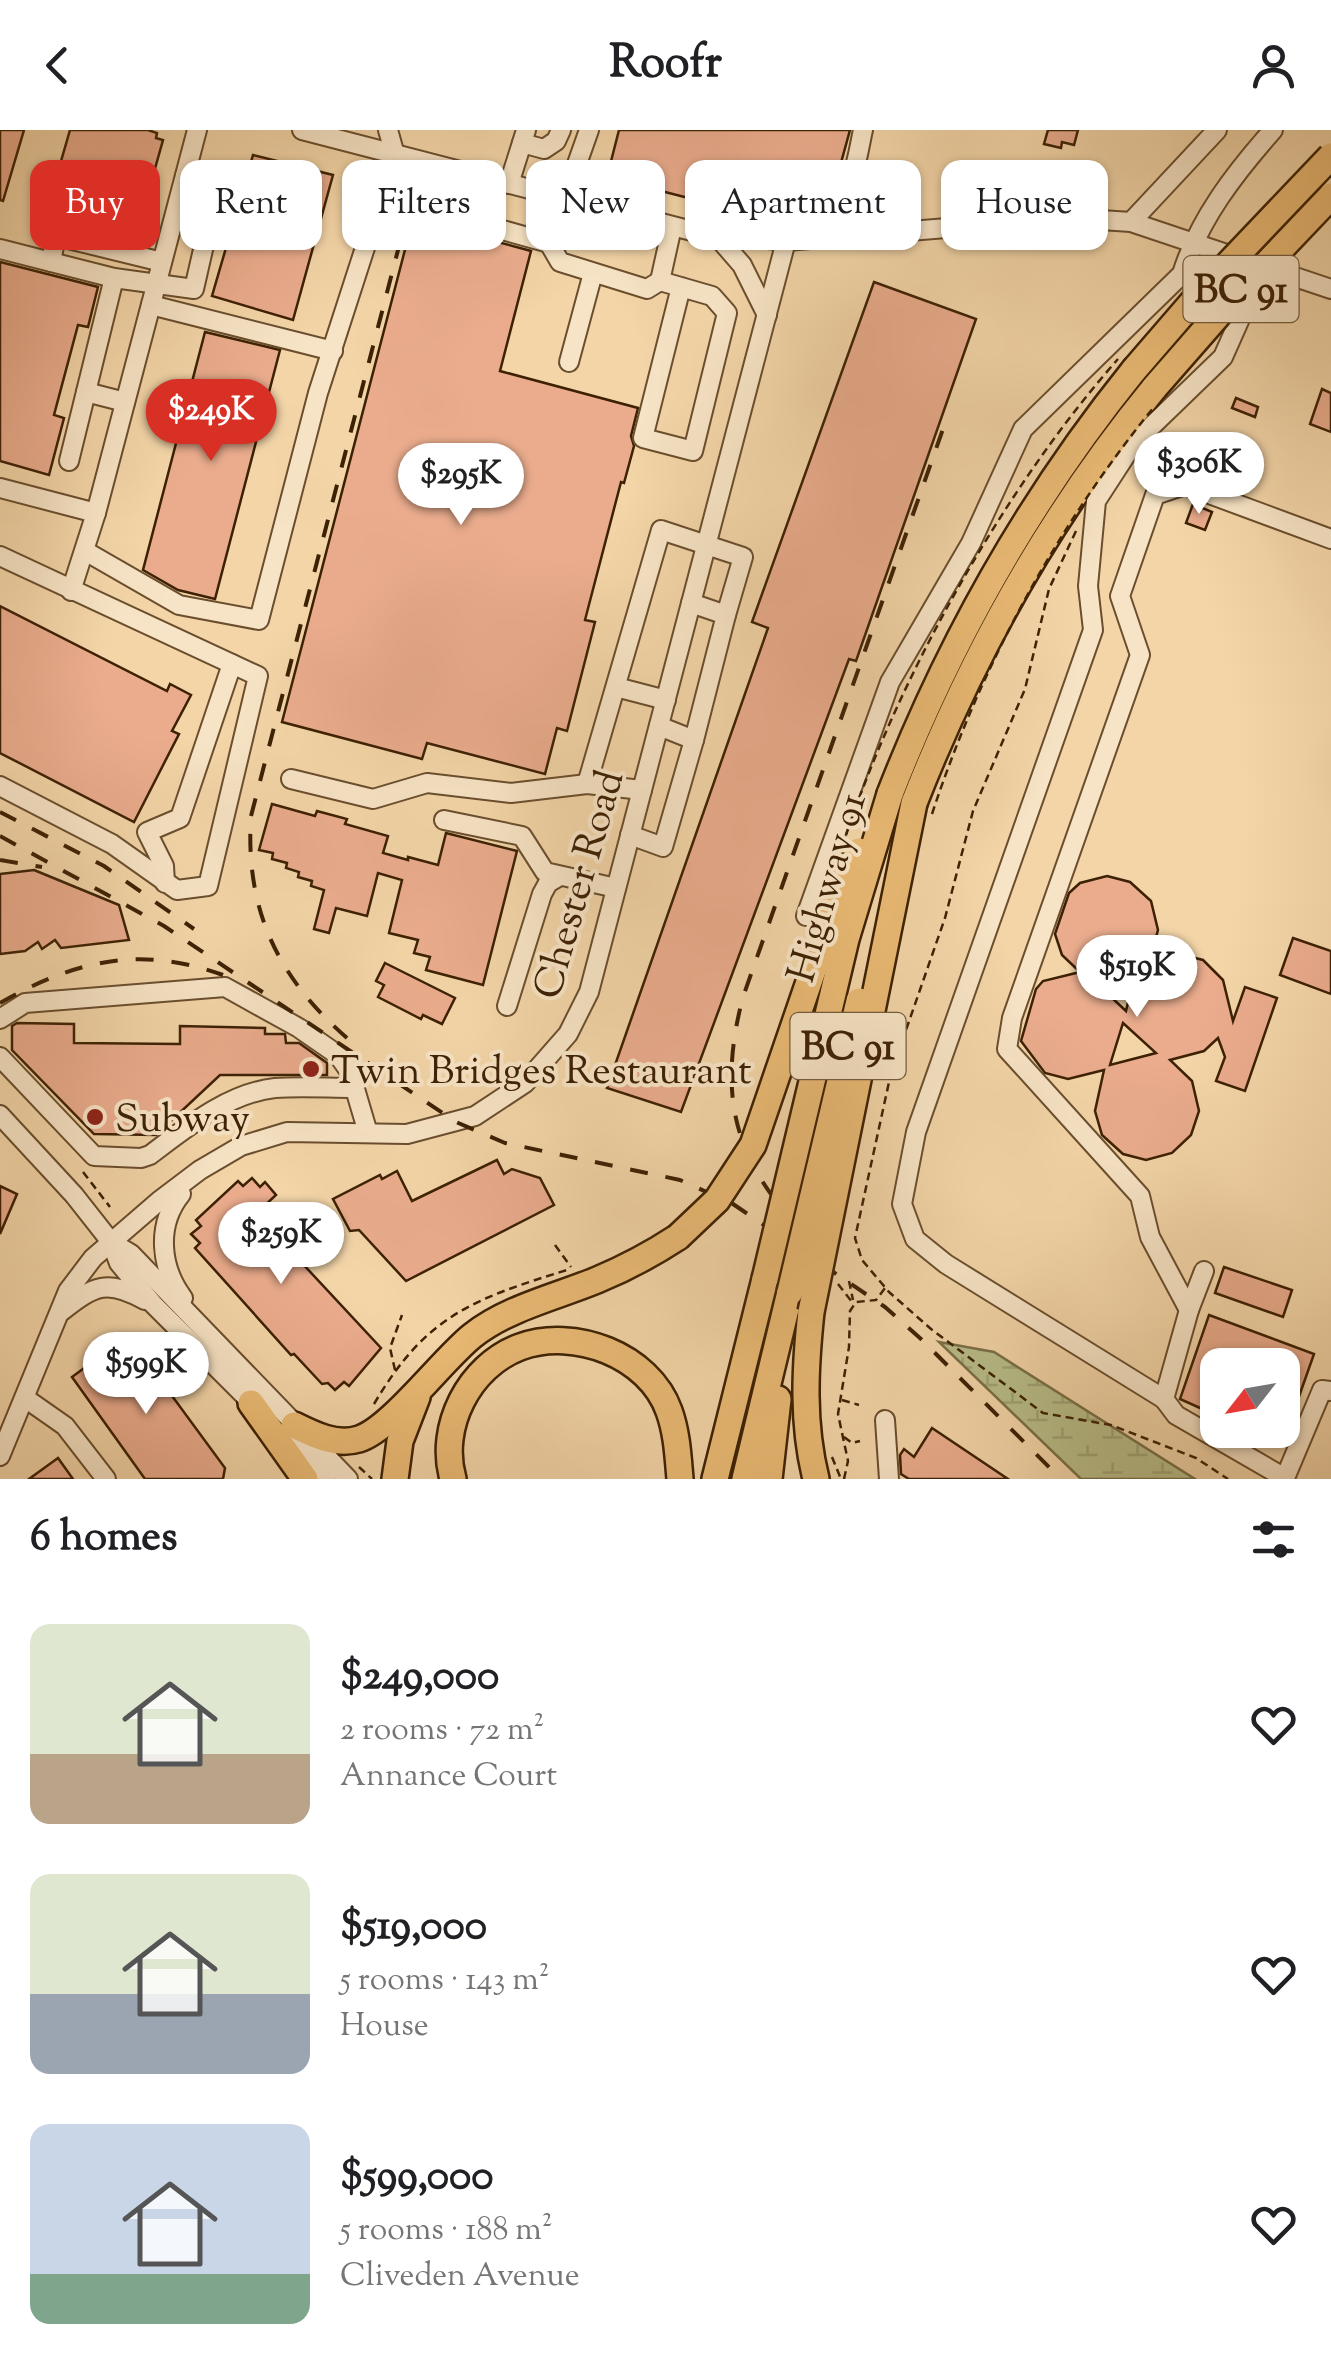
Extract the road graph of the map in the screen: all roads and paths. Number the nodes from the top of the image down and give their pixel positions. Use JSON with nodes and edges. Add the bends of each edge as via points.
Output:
{"nodes":[{"id":1,"x":197,"y":130,"type":"edge"},
{"id":2,"x":302,"y":130,"type":"edge"},
{"id":3,"x":388,"y":130,"type":"edge"},
{"id":4,"x":561,"y":130,"type":"edge"},
{"id":5,"x":589,"y":130,"type":"edge"},
{"id":6,"x":863,"y":130,"type":"edge"},
{"id":7,"x":1217,"y":130,"type":"edge"},
{"id":8,"x":1273,"y":130,"type":"edge"},
{"id":9,"x":524,"y":136,"type":"edge"},
{"id":10,"x":395,"y":154,"type":"junction"},
{"id":11,"x":1331,"y":156,"type":"edge"},
{"id":12,"x":189,"y":160,"type":"edge"},
{"id":13,"x":579,"y":160,"type":"edge"},
{"id":14,"x":856,"y":160,"type":"edge"},
{"id":15,"x":510,"y":184,"type":"junction"},
{"id":16,"x":526,"y":188,"type":"edge"},
{"id":17,"x":180,"y":195,"type":"edge"},
{"id":18,"x":1331,"y":196,"type":"edge"},
{"id":19,"x":1130,"y":222,"type":"junction"},
{"id":20,"x":665,"y":226,"type":"edge"},
{"id":21,"x":672,"y":228,"type":"junction"},
{"id":22,"x":685,"y":230,"type":"edge"},
{"id":23,"x":921,"y":231,"type":"edge"},
{"id":24,"x":1192,"y":240,"type":"junction"},
{"id":25,"x":0,"y":249,"type":"edge"},
{"id":26,"x":203,"y":250,"type":"edge"},
{"id":27,"x":553,"y":250,"type":"edge"},
{"id":28,"x":728,"y":250,"type":"edge"},
{"id":29,"x":784,"y":250,"type":"edge"},
{"id":30,"x":122,"y":252,"type":"joint"},
{"id":31,"x":50,"y":262,"type":"junction"},
{"id":32,"x":162,"y":262,"type":"junction"},
{"id":33,"x":1264,"y":266,"type":"junction"},
{"id":34,"x":593,"y":272,"type":"junction"},
{"id":35,"x":114,"y":278,"type":"junction"},
{"id":36,"x":660,"y":280,"type":"junction"},
{"id":37,"x":156,"y":286,"type":"junction"},
{"id":38,"x":681,"y":286,"type":"junction"},
{"id":39,"x":1331,"y":289,"type":"edge"},
{"id":40,"x":150,"y":305,"type":"junction"},
{"id":41,"x":767,"y":316,"type":"junction"},
{"id":42,"x":333,"y":351,"type":"junction"},
{"id":43,"x":1130,"y":359,"type":"junction"},
{"id":44,"x":568,"y":362,"type":"dead end"},
{"id":45,"x":86,"y":392,"type":"junction"},
{"id":46,"x":1155,"y":396,"type":"junction"},
{"id":47,"x":125,"y":402,"type":"junction"},
{"id":48,"x":69,"y":462,"type":"dead end"},
{"id":49,"x":0,"y":488,"type":"edge"},
{"id":50,"x":1096,"y":501,"type":"junction"},
{"id":51,"x":96,"y":513,"type":"junction"},
{"id":52,"x":1331,"y":539,"type":"edge"},
{"id":53,"x":707,"y":544,"type":"junction"},
{"id":54,"x":85,"y":551,"type":"junction"},
{"id":55,"x":0,"y":556,"type":"edge"},
{"id":56,"x":71,"y":591,"type":"junction"},
{"id":57,"x":692,"y":603,"type":"junction"},
{"id":58,"x":726,"y":615,"type":"junction"},
{"id":59,"x":232,"y":664,"type":"junction"},
{"id":60,"x":616,"y":687,"type":"junction"},
{"id":61,"x":666,"y":700,"type":"junction"},
{"id":62,"x":659,"y":726,"type":"junction"},
{"id":63,"x":694,"y":740,"type":"junction"},
{"id":64,"x":290,"y":778,"type":"dead end"},
{"id":65,"x":587,"y":784,"type":"junction"},
{"id":66,"x":0,"y":786,"type":"edge"},
{"id":67,"x":642,"y":790,"type":"junction"},
{"id":68,"x":911,"y":807,"type":"junction"},
{"id":69,"x":444,"y":820,"type":"dead end"},
{"id":70,"x":147,"y":832,"type":"junction"},
{"id":71,"x":630,"y":835,"type":"junction"},
{"id":72,"x":843,"y":847,"type":"dead end"},
{"id":73,"x":126,"y":855,"type":"junction"},
{"id":74,"x":558,"y":877,"type":"junction"},
{"id":75,"x":164,"y":884,"type":"junction"},
{"id":76,"x":616,"y":888,"type":"junction"},
{"id":77,"x":806,"y":916,"type":"dead end"},
{"id":78,"x":507,"y":1006,"type":"dead end"},
{"id":79,"x":0,"y":1019,"type":"edge"},
{"id":80,"x":0,"y":1058,"type":"edge"},
{"id":81,"x":354,"y":1088,"type":"junction"},
{"id":82,"x":0,"y":1115,"type":"edge"},
{"id":83,"x":368,"y":1133,"type":"junction"},
{"id":84,"x":200,"y":1170,"type":"junction"},
{"id":85,"x":83,"y":1172,"type":"dead end"},
{"id":86,"x":90,"y":1191,"type":"dead end"},
{"id":87,"x":107,"y":1200,"type":"junction"},
{"id":88,"x":110,"y":1207,"type":"dead end"},
{"id":89,"x":111,"y":1242,"type":"junction"},
{"id":90,"x":555,"y":1245,"type":"dead end"},
{"id":91,"x":572,"y":1268,"type":"dead end"},
{"id":92,"x":1204,"y":1270,"type":"dead end"},
{"id":93,"x":836,"y":1277,"type":"dead end"},
{"id":94,"x":849,"y":1280,"type":"dead end"},
{"id":95,"x":884,"y":1288,"type":"junction"},
{"id":96,"x":790,"y":1292,"type":"junction"},
{"id":97,"x":152,"y":1304,"type":"junction"},
{"id":98,"x":852,"y":1304,"type":"junction"},
{"id":99,"x":1189,"y":1310,"type":"junction"},
{"id":100,"x":58,"y":1314,"type":"junction"},
{"id":101,"x":402,"y":1315,"type":"dead end"},
{"id":102,"x":210,"y":1338,"type":"junction"},
{"id":103,"x":395,"y":1372,"type":"dead end"},
{"id":104,"x":424,"y":1384,"type":"junction"},
{"id":105,"x":1331,"y":1391,"type":"edge"},
{"id":106,"x":25,"y":1398,"type":"junction"},
{"id":107,"x":841,"y":1400,"type":"junction"},
{"id":108,"x":1164,"y":1400,"type":"junction"},
{"id":109,"x":252,"y":1403,"type":"junction"},
{"id":110,"x":859,"y":1405,"type":"dead end"},
{"id":111,"x":885,"y":1420,"type":"dead end"},
{"id":112,"x":294,"y":1425,"type":"junction"},
{"id":113,"x":843,"y":1436,"type":"junction"},
{"id":114,"x":860,"y":1441,"type":"dead end"},
{"id":115,"x":0,"y":1456,"type":"edge"},
{"id":116,"x":1286,"y":1478,"type":"edge"},
{"id":117,"x":106,"y":1479,"type":"edge"},
{"id":118,"x":305,"y":1479,"type":"edge"},
{"id":119,"x":326,"y":1479,"type":"edge"},
{"id":120,"x":348,"y":1479,"type":"edge"},
{"id":121,"x":394,"y":1479,"type":"edge"},
{"id":122,"x":453,"y":1479,"type":"edge"},
{"id":123,"x":680,"y":1479,"type":"edge"},
{"id":124,"x":715,"y":1479,"type":"edge"},
{"id":125,"x":745,"y":1479,"type":"edge"},
{"id":126,"x":769,"y":1479,"type":"edge"},
{"id":127,"x":816,"y":1479,"type":"edge"},
{"id":128,"x":844,"y":1479,"type":"edge"},
{"id":129,"x":889,"y":1479,"type":"edge"},
{"id":130,"x":1228,"y":1479,"type":"edge"}],
"edges":[{"from":1,"to":12,"type":"street"},
{"from":2,"to":10,"type":"street"},
{"from":3,"to":10,"type":"street"},
{"from":4,"to":9,"type":"street","via":[[544,149]]},
{"from":5,"to":13,"type":"street"},
{"from":6,"to":14,"type":"street","name":"Chester Road"},
{"from":7,"to":19,"type":"street"},
{"from":8,"to":24,"type":"street","via":[[1240,166]]},
{"from":9,"to":15,"type":"street"},
{"from":10,"to":15,"type":"street"},
{"from":10,"to":42,"type":"street"},
{"from":11,"to":43,"type":"highway","number":"BC 91","bridge":true},
{"from":15,"to":16,"type":"street"},
{"from":17,"to":32,"type":"street"},
{"from":18,"to":46,"type":"highway","number":"BC 91","bridge":true,"via":[[1229,303]]},
{"from":19,"to":23,"type":"street","via":[[1070,218]]},
{"from":19,"to":24,"type":"street"},
{"from":20,"to":21,"type":"street"},
{"from":21,"to":22,"type":"street"},
{"from":21,"to":36,"type":"street"},
{"from":24,"to":33,"type":"street"},
{"from":24,"to":77,"type":"street","via":[[1182,274],[1023,429],[971,543],[890,682]]},
{"from":25,"to":31,"type":"street"},
{"from":26,"to":37,"type":"street","via":[[194,289]]},
{"from":27,"to":34,"type":"street","via":[[560,262]]},
{"from":28,"to":41,"type":"street"},
{"from":29,"to":41,"type":"street","name":"Chester Road"},
{"from":30,"to":31,"type":"street","via":[[56,236]]},
{"from":30,"to":32,"type":"street"},
{"from":31,"to":35,"type":"street"},
{"from":32,"to":37,"type":"street"},
{"from":33,"to":39,"type":"street"},
{"from":33,"to":50,"type":"street","via":[[1223,357],[1133,444]]},
{"from":34,"to":36,"type":"street","via":[[647,290]]},
{"from":34,"to":44,"type":"street"},
{"from":35,"to":37,"type":"street"},
{"from":35,"to":45,"type":"street"},
{"from":36,"to":38,"type":"street"},
{"from":37,"to":40,"type":"street"},
{"from":38,"to":38,"type":"street","via":[[712,296],[727,312],[693,451],[644,438]]},
{"from":40,"to":42,"type":"street"},
{"from":40,"to":47,"type":"street"},
{"from":41,"to":53,"type":"street","name":"Chester Road"},
{"from":42,"to":54,"type":"street","via":[[258,620],[179,605]]},
{"from":43,"to":68,"type":"highway","name":"Highway 91","number":"BC 91","via":[[994,571],[926,705]]},
{"from":43,"to":72,"type":"path","bridge":true,"via":[[1031,472],[978,558],[876,750]]},
{"from":45,"to":47,"type":"street"},
{"from":45,"to":48,"type":"street"},
{"from":46,"to":68,"type":"path","bridge":true,"via":[[1081,505],[1008,632],[966,726]]},
{"from":46,"to":68,"type":"highway","name":"Highway 91","number":"BC 91","via":[[1096,462],[1017,584]]},
{"from":47,"to":51,"type":"street"},
{"from":49,"to":51,"type":"street"},
{"from":50,"to":95,"type":"path","via":[[1049,590],[1025,689],[973,811],[945,918],[891,1072],[855,1238]]},
{"from":50,"to":108,"type":"street","via":[[1088,586],[1093,630],[916,1132],[902,1204],[915,1240],[946,1264]]},
{"from":51,"to":54,"type":"street"},
{"from":52,"to":99,"type":"street","via":[[1185,485],[1155,496],[1120,596],[1140,655],[1012,1018],[1007,1049],[1140,1196],[1150,1237]]},
{"from":53,"to":57,"type":"street","name":"Chester Road"},
{"from":53,"to":58,"type":"street","via":[[743,557]]},
{"from":53,"to":60,"type":"street","via":[[661,530]]},
{"from":54,"to":56,"type":"street"},
{"from":55,"to":56,"type":"street"},
{"from":56,"to":59,"type":"street"},
{"from":57,"to":58,"type":"street"},
{"from":57,"to":61,"type":"street","name":"Chester Road"},
{"from":58,"to":63,"type":"street"},
{"from":59,"to":70,"type":"street","via":[[180,818]]},
{"from":59,"to":75,"type":"street","via":[[258,676],[208,886],[177,890]]},
{"from":60,"to":61,"type":"street"},
{"from":60,"to":65,"type":"street"},
{"from":61,"to":62,"type":"street","name":"Chester Road"},
{"from":62,"to":63,"type":"street"},
{"from":62,"to":67,"type":"street","name":"Chester Road"},
{"from":63,"to":71,"type":"street","via":[[663,847]]},
{"from":64,"to":65,"type":"street","via":[[373,799],[427,784],[510,793]]},
{"from":65,"to":67,"type":"street"},
{"from":66,"to":73,"type":"street"},
{"from":67,"to":71,"type":"street","name":"Chester Road"},
{"from":68,"to":96,"type":"highway","number":"BC 91","bridge":true},
{"from":68,"to":104,"type":"highway","bridge":true,"via":[[844,880],[752,1144],[717,1200],[642,1260],[473,1336]]},
{"from":68,"to":124,"type":"highway","name":"Highway 91","number":"BC 91","bridge":true,"via":[[846,938]]},
{"from":68,"to":127,"type":"highway","bridge":true,"via":[[811,1312],[804,1386]]},
{"from":69,"to":74,"type":"street","via":[[522,836],[545,872]]},
{"from":70,"to":73,"type":"street"},
{"from":70,"to":75,"type":"street","via":[[164,866]]},
{"from":71,"to":76,"type":"street","name":"Chester Road"},
{"from":73,"to":75,"type":"street"},
{"from":74,"to":76,"type":"street"},
{"from":74,"to":78,"type":"street","via":[[537,906]]},
{"from":76,"to":83,"type":"street","name":"Chester Road","via":[[589,992],[568,1034],[525,1083],[456,1122],[407,1134]]},
{"from":79,"to":81,"type":"street","via":[[25,1003],[225,987],[338,1055]]},
{"from":80,"to":81,"type":"street","via":[[94,1156],[150,1155],[210,1112],[256,1092]]},
{"from":81,"to":83,"type":"street"},
{"from":82,"to":89,"type":"street"},
{"from":83,"to":84,"type":"street","name":"Chester Road","via":[[287,1132],[241,1146]]},
{"from":84,"to":89,"type":"street","name":"Chester Road"},
{"from":84,"to":102,"type":"street","via":[[168,1209],[162,1248],[176,1288]]},
{"from":85,"to":87,"type":"path"},
{"from":86,"to":87,"type":"path"},
{"from":87,"to":88,"type":"path"},
{"from":89,"to":97,"type":"street"},
{"from":89,"to":100,"type":"street","name":"Chester Road","via":[[79,1274]]},
{"from":89,"to":102,"type":"street","via":[[131,1254]]},
{"from":90,"to":91,"type":"path"},
{"from":92,"to":99,"type":"street"},
{"from":93,"to":98,"type":"path"},
{"from":94,"to":98,"type":"path"},
{"from":95,"to":98,"type":"path","via":[[876,1300]]},
{"from":95,"to":130,"type":"path","via":[[1043,1413],[1111,1425],[1196,1458]]},
{"from":96,"to":125,"type":"highway","number":"BC 91"},
{"from":96,"to":126,"type":"highway"},
{"from":97,"to":100,"type":"street","via":[[108,1286]]},
{"from":97,"to":109,"type":"street"},
{"from":98,"to":107,"type":"path"},
{"from":99,"to":108,"type":"street"},
{"from":100,"to":106,"type":"street","name":"Chester Road"},
{"from":101,"to":103,"type":"path","via":[[390,1348]]},
{"from":102,"to":112,"type":"street"},
{"from":104,"to":112,"type":"highway","via":[[360,1438],[335,1440]]},
{"from":104,"to":121,"type":"highway","via":[[400,1441]]},
{"from":105,"to":116,"type":"street","via":[[1322,1390]]},
{"from":106,"to":115,"type":"street","name":"Chester Road"},
{"from":106,"to":117,"type":"street","via":[[66,1426]]},
{"from":107,"to":110,"type":"path"},
{"from":107,"to":113,"type":"path"},
{"from":108,"to":116,"type":"street","via":[[1176,1415]]},
{"from":109,"to":118,"type":"highway"},
{"from":109,"to":119,"type":"street"},
{"from":111,"to":129,"type":"street"},
{"from":112,"to":120,"type":"street"},
{"from":113,"to":114,"type":"path"},
{"from":113,"to":128,"type":"path"},
{"from":122,"to":123,"type":"highway","via":[[452,1429],[475,1378],[519,1347],[544,1341],[582,1342],[622,1356],[647,1376],[668,1407]]}]}
